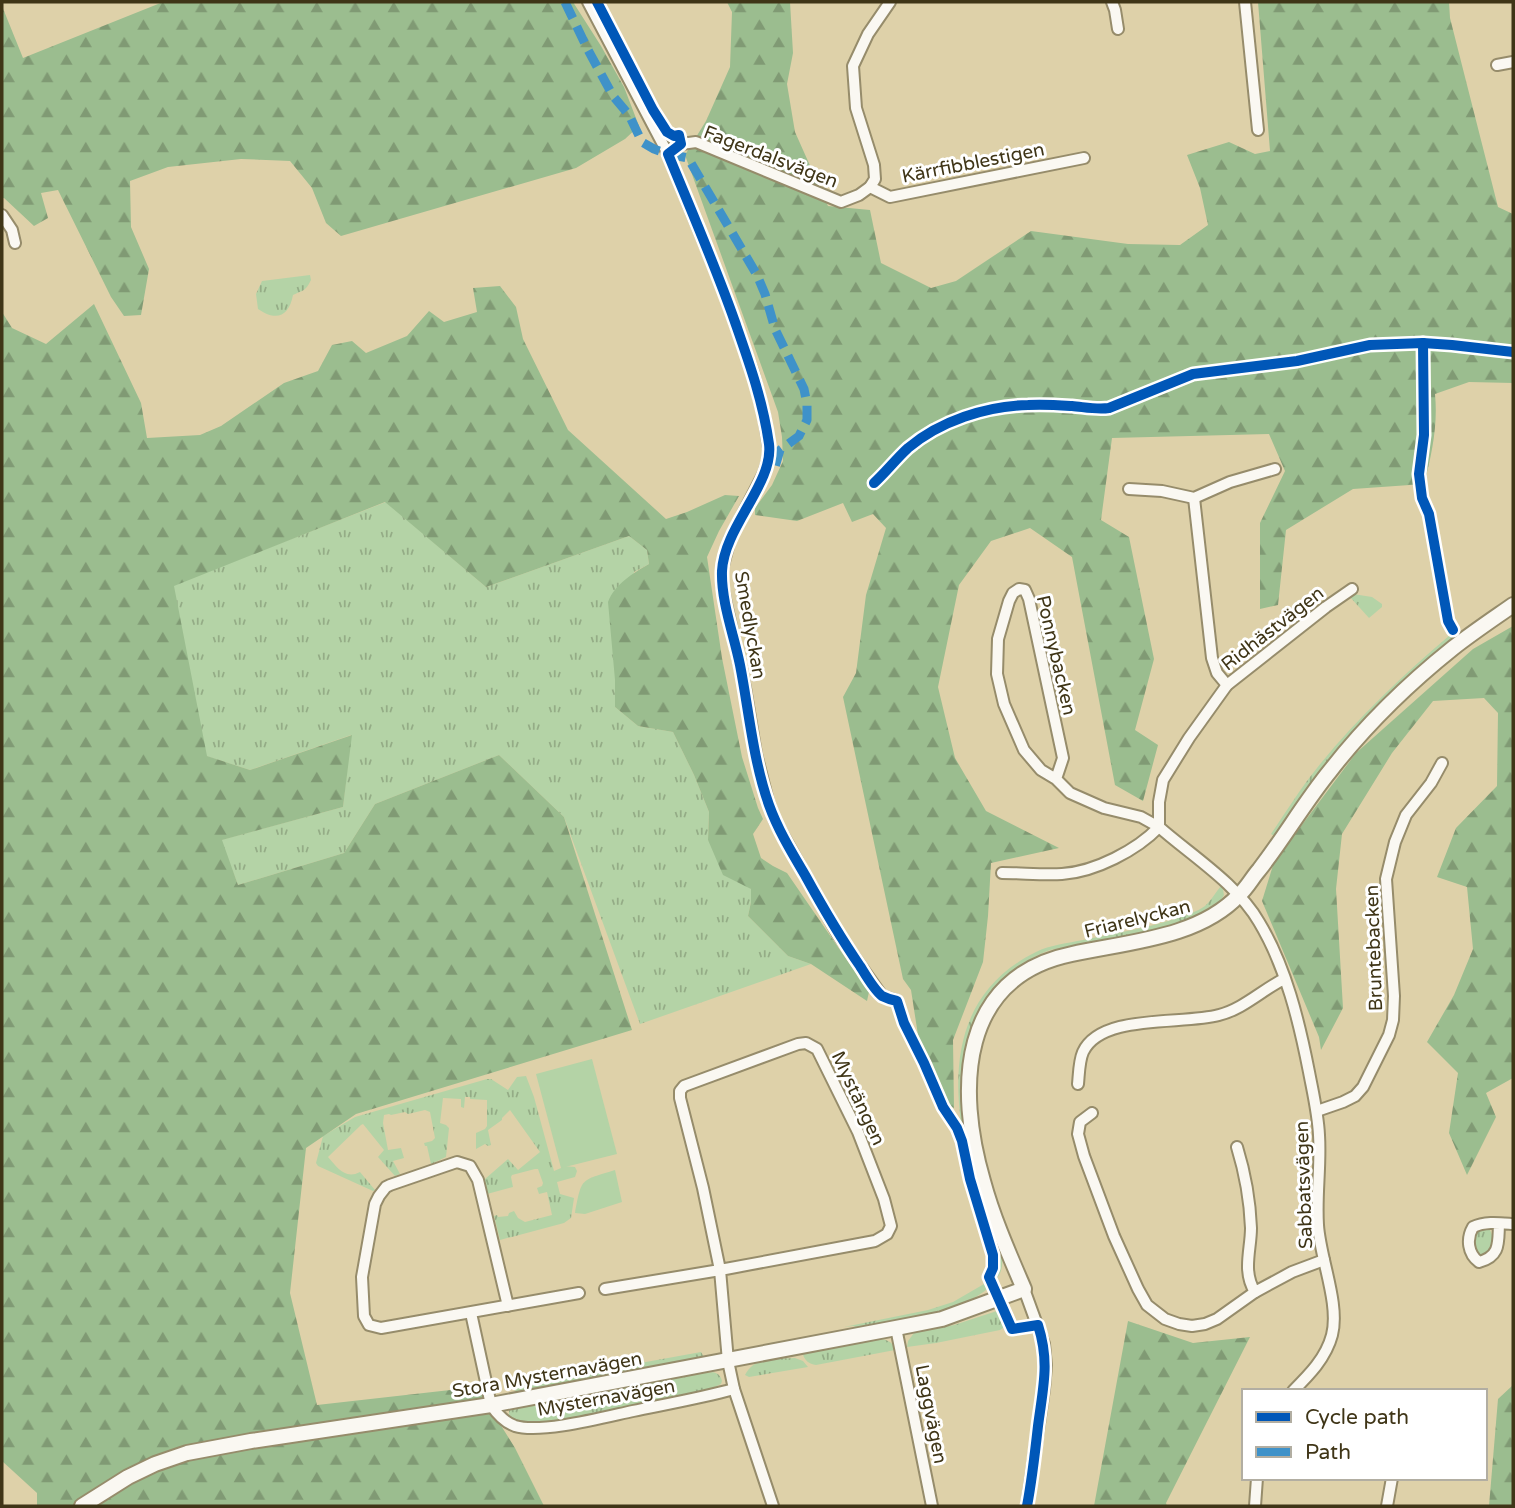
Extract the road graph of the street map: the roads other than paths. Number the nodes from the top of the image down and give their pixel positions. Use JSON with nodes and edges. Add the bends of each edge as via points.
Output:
{"nodes":[{"id":1,"x":588,"y":2,"type":"edge"},
{"id":2,"x":891,"y":2,"type":"edge"},
{"id":3,"x":1112,"y":2,"type":"edge"},
{"id":4,"x":1245,"y":2,"type":"edge"},
{"id":5,"x":1118,"y":29,"type":"dead end"},
{"id":6,"x":1513,"y":62,"type":"edge"},
{"id":7,"x":1497,"y":65,"type":"dead end"},
{"id":8,"x":1258,"y":130,"type":"dead end"},
{"id":9,"x":668,"y":154,"type":"junction"},
{"id":10,"x":1084,"y":158,"type":"dead end"},
{"id":11,"x":870,"y":187,"type":"junction"},
{"id":12,"x":2,"y":215,"type":"edge"},
{"id":13,"x":15,"y":243,"type":"dead end"},
{"id":14,"x":1275,"y":469,"type":"dead end"},
{"id":15,"x":1129,"y":489,"type":"dead end"},
{"id":16,"x":1194,"y":498,"type":"junction"},
{"id":17,"x":1352,"y":589,"type":"dead end"},
{"id":18,"x":1513,"y":605,"type":"edge"},
{"id":19,"x":1227,"y":685,"type":"junction"},
{"id":20,"x":1442,"y":763,"type":"dead end"},
{"id":21,"x":1056,"y":779,"type":"junction"},
{"id":22,"x":1159,"y":827,"type":"junction"},
{"id":23,"x":1002,"y":873,"type":"dead end"},
{"id":24,"x":1239,"y":896,"type":"junction"},
{"id":25,"x":1284,"y":979,"type":"junction"},
{"id":26,"x":897,"y":1001,"type":"dead end"},
{"id":27,"x":1078,"y":1084,"type":"dead end"},
{"id":28,"x":1317,"y":1111,"type":"junction"},
{"id":29,"x":1092,"y":1113,"type":"dead end"},
{"id":30,"x":1237,"y":1147,"type":"dead end"},
{"id":31,"x":1499,"y":1224,"type":"dead end"},
{"id":32,"x":1513,"y":1224,"type":"edge"},
{"id":33,"x":1324,"y":1261,"type":"junction"},
{"id":34,"x":720,"y":1270,"type":"junction"},
{"id":35,"x":605,"y":1289,"type":"dead end"},
{"id":36,"x":1024,"y":1289,"type":"junction"},
{"id":37,"x":1255,"y":1292,"type":"junction"},
{"id":38,"x":579,"y":1293,"type":"dead end"},
{"id":39,"x":508,"y":1306,"type":"junction"},
{"id":40,"x":471,"y":1312,"type":"junction"},
{"id":41,"x":896,"y":1328,"type":"junction"},
{"id":42,"x":727,"y":1361,"type":"junction"},
{"id":43,"x":734,"y":1389,"type":"junction"},
{"id":44,"x":1295,"y":1389,"type":"edge"},
{"id":45,"x":491,"y":1405,"type":"junction"},
{"id":46,"x":1257,"y":1480,"type":"edge"},
{"id":47,"x":1392,"y":1480,"type":"edge"},
{"id":48,"x":82,"y":1506,"type":"edge"},
{"id":49,"x":774,"y":1506,"type":"edge"},
{"id":50,"x":932,"y":1506,"type":"edge"},
{"id":51,"x":1027,"y":1506,"type":"edge"},
{"id":52,"x":1255,"y":1506,"type":"edge"},
{"id":53,"x":1387,"y":1506,"type":"edge"}],
"edges":[{"from":1,"to":9,"type":"street","name":"Smedlyckan"},
{"from":2,"to":11,"type":"street","via":[[853,66],[856,108],[874,165]]},
{"from":3,"to":5,"type":"street"},
{"from":4,"to":8,"type":"street"},
{"from":6,"to":7,"type":"street"},
{"from":9,"to":11,"type":"street","name":"Fagerdalsvägen","via":[[681,144],[696,142],[841,201]]},
{"from":9,"to":26,"type":"street","name":"Smedlyckan","via":[[753,373],[767,434],[766,466],[730,538],[722,580],[768,801],[838,934],[882,996]]},
{"from":10,"to":11,"type":"street","name":"Kärrfibblestigen","via":[[890,197]]},
{"from":12,"to":13,"type":"street"},
{"from":14,"to":16,"type":"street"},
{"from":15,"to":16,"type":"street"},
{"from":16,"to":19,"type":"street","via":[[1212,658]]},
{"from":17,"to":19,"type":"street","name":"Ridhästvägen"},
{"from":18,"to":24,"type":"street","name":"Friarelyckan","via":[[1450,650],[1366,729]]},
{"from":19,"to":22,"type":"street","name":"Ridhästvägen","via":[[1163,780]]},
{"from":20,"to":28,"type":"street","name":"Bruntebacken","via":[[1406,816],[1387,879],[1394,996],[1389,1035],[1355,1096]]},
{"from":21,"to":21,"type":"street","name":"Ponnybacken","via":[[1024,750],[1003,704],[998,639],[1009,601],[1019,589],[1030,599],[1063,758]]},
{"from":21,"to":22,"type":"street","name":"Ponnybacken","via":[[1070,793]]},
{"from":22,"to":23,"type":"street","via":[[1147,840],[1092,867],[1064,874]]},
{"from":22,"to":24,"type":"street"},
{"from":24,"to":25,"type":"street","name":"Sabbatsvägen","via":[[1259,922]]},
{"from":24,"to":36,"type":"street","name":"Friarelyckan","via":[[1200,923],[1176,932],[1037,964],[1010,982],[992,1003],[974,1046],[969,1075],[971,1114],[982,1178]]},
{"from":25,"to":27,"type":"street","via":[[1217,1016],[1126,1025],[1100,1035],[1084,1050]]},
{"from":25,"to":28,"type":"street","name":"Sabbatsvägen"},
{"from":28,"to":33,"type":"street","name":"Sabbatsvägen","via":[[1318,1225]]},
{"from":29,"to":37,"type":"street","via":[[1080,1122],[1077,1134],[1114,1236],[1147,1305],[1167,1320],[1192,1326],[1217,1319]]},
{"from":30,"to":37,"type":"street","via":[[1249,1202],[1247,1272]]},
{"from":31,"to":32,"type":"street"},
{"from":33,"to":37,"type":"street"},
{"from":33,"to":44,"type":"street","name":"Sabbatsvägen","via":[[1333,1304],[1332,1336],[1320,1360]]},
{"from":34,"to":34,"type":"street","name":"Mystängen","via":[[875,1241],[889,1232],[890,1217],[858,1132],[820,1053],[810,1044],[803,1042],[696,1080],[680,1091]]},
{"from":34,"to":35,"type":"street","name":"Mystängen"},
{"from":34,"to":42,"type":"street","name":"Mystängen"},
{"from":36,"to":41,"type":"street","name":"Stora Mysternavägen","via":[[942,1319]]},
{"from":36,"to":51,"type":"street","via":[[1044,1344],[1046,1366]]},
{"from":38,"to":39,"type":"street"},
{"from":39,"to":40,"type":"street"},
{"from":39,"to":40,"type":"street","via":[[484,1201],[470,1166],[452,1162],[386,1187],[375,1204],[362,1277],[367,1323],[381,1328]]},
{"from":40,"to":45,"type":"street"},
{"from":41,"to":42,"type":"street","name":"Stora Mysternavägen"},
{"from":41,"to":50,"type":"street","name":"Laggvägen"},
{"from":42,"to":43,"type":"street"},
{"from":42,"to":45,"type":"street","name":"Stora Mysternavägen"},
{"from":43,"to":45,"type":"street","name":"Mysternavägen","via":[[537,1428],[511,1425]]},
{"from":43,"to":49,"type":"street"},
{"from":45,"to":48,"type":"street","name":"Stora Mysternavägen","via":[[176,1456],[128,1477]]},
{"from":46,"to":52,"type":"street"},
{"from":47,"to":53,"type":"street"}]}
